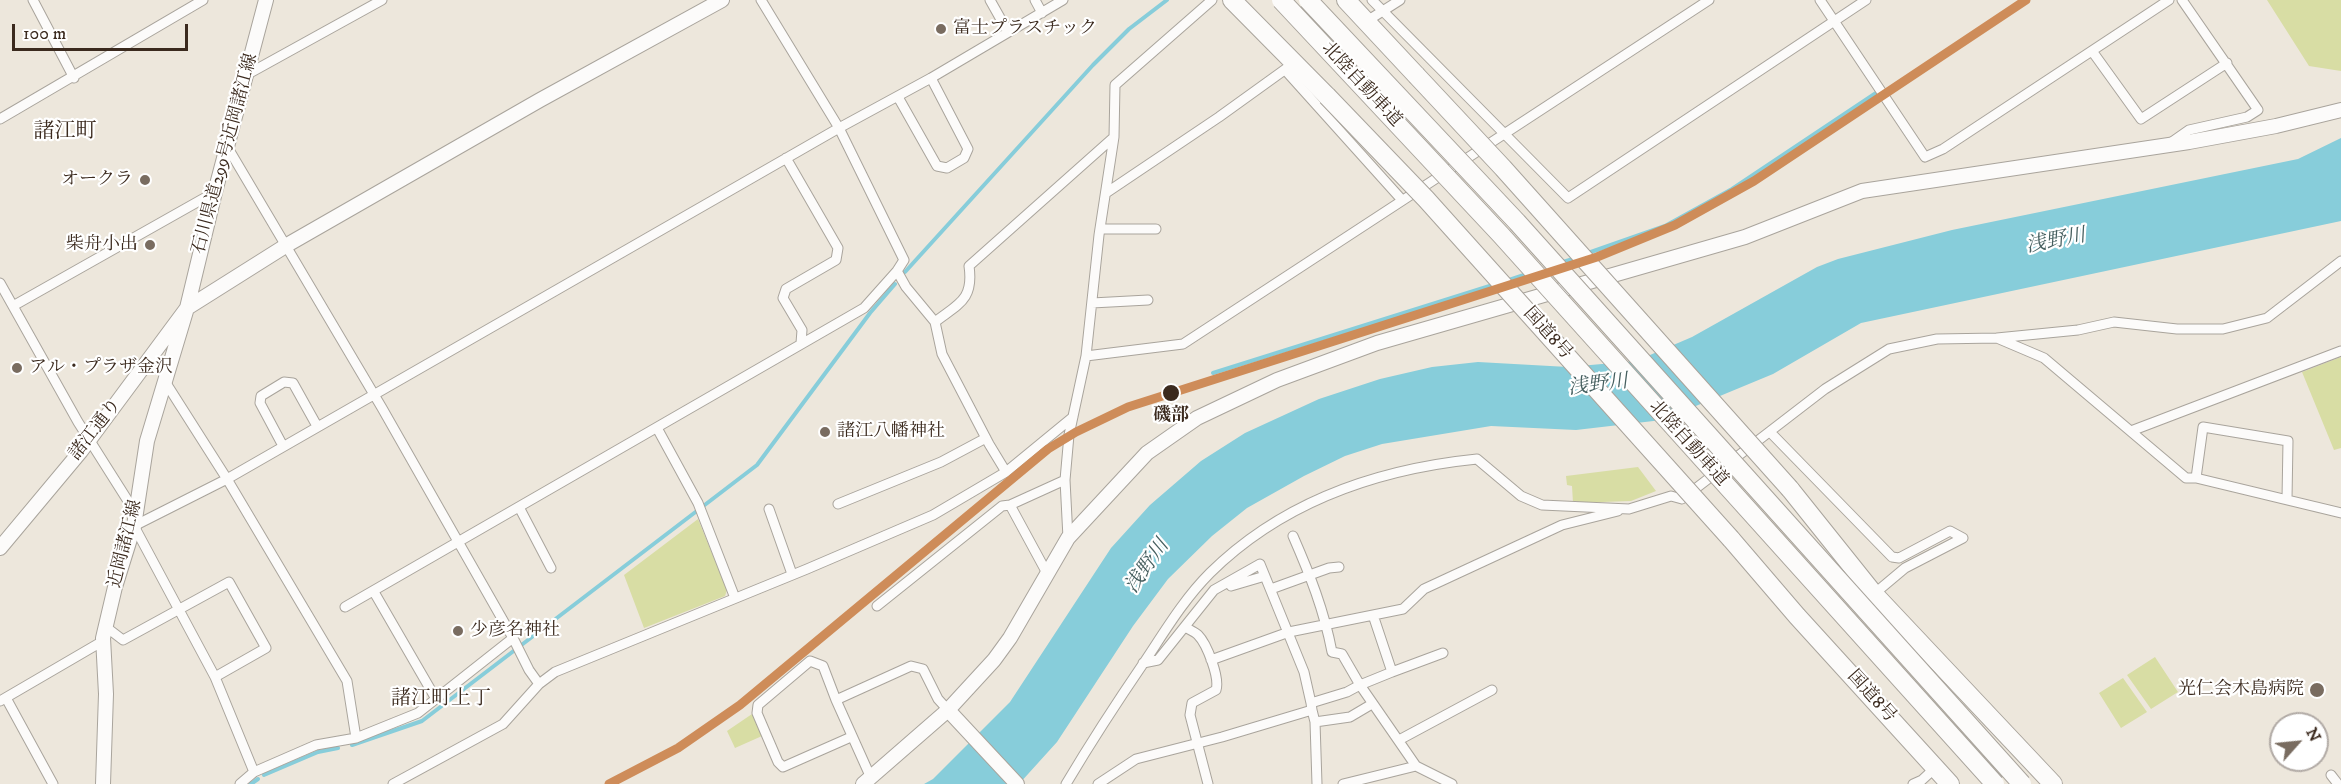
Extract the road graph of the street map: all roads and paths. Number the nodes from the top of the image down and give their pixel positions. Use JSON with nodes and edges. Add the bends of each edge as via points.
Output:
{"nodes":[{"id":1,"x":266,"y":0,"type":"edge"},
{"id":2,"x":382,"y":0,"type":"edge"},
{"id":3,"x":722,"y":0,"type":"edge"},
{"id":4,"x":760,"y":0,"type":"edge"},
{"id":5,"x":990,"y":0,"type":"edge"},
{"id":6,"x":1035,"y":0,"type":"edge"},
{"id":7,"x":1063,"y":0,"type":"edge"},
{"id":8,"x":1212,"y":0,"type":"edge"},
{"id":9,"x":1232,"y":0,"type":"edge"},
{"id":10,"x":1281,"y":0,"type":"edge"},
{"id":11,"x":1308,"y":0,"type":"edge"},
{"id":12,"x":1346,"y":0,"type":"edge"},
{"id":13,"x":1372,"y":0,"type":"edge"},
{"id":14,"x":1400,"y":0,"type":"edge"},
{"id":15,"x":1709,"y":0,"type":"edge"},
{"id":16,"x":1820,"y":0,"type":"edge"},
{"id":17,"x":1866,"y":0,"type":"edge"},
{"id":18,"x":2169,"y":0,"type":"edge"},
{"id":19,"x":2182,"y":0,"type":"edge"},
{"id":20,"x":200,"y":1,"type":"edge"},
{"id":21,"x":38,"y":2,"type":"edge"},
{"id":22,"x":1383,"y":11,"type":"junction"},
{"id":23,"x":1042,"y":13,"type":"junction"},
{"id":24,"x":1367,"y":21,"type":"junction"},
{"id":25,"x":1833,"y":22,"type":"junction"},
{"id":26,"x":1008,"y":32,"type":"junction"},
{"id":27,"x":2092,"y":51,"type":"junction"},
{"id":28,"x":2227,"y":63,"type":"junction"},
{"id":29,"x":1290,"y":67,"type":"junction"},
{"id":30,"x":248,"y":74,"type":"junction"},
{"id":31,"x":74,"y":78,"type":"junction"},
{"id":32,"x":931,"y":78,"type":"junction"},
{"id":33,"x":898,"y":97,"type":"junction"},
{"id":34,"x":2341,"y":110,"type":"edge"},
{"id":35,"x":0,"y":119,"type":"edge"},
{"id":36,"x":839,"y":128,"type":"junction"},
{"id":37,"x":1503,"y":133,"type":"junction"},
{"id":38,"x":1114,"y":137,"type":"junction"},
{"id":39,"x":2167,"y":145,"type":"junction"},
{"id":40,"x":228,"y":148,"type":"junction"},
{"id":41,"x":786,"y":158,"type":"junction"},
{"id":42,"x":215,"y":192,"type":"junction"},
{"id":43,"x":1106,"y":193,"type":"junction"},
{"id":44,"x":1402,"y":200,"type":"junction"},
{"id":45,"x":1100,"y":229,"type":"junction"},
{"id":46,"x":1156,"y":229,"type":"dead end"},
{"id":47,"x":287,"y":245,"type":"junction"},
{"id":48,"x":2341,"y":261,"type":"edge"},
{"id":49,"x":897,"y":271,"type":"junction"},
{"id":50,"x":0,"y":283,"type":"edge"},
{"id":51,"x":1148,"y":300,"type":"dead end"},
{"id":52,"x":1092,"y":303,"type":"junction"},
{"id":53,"x":13,"y":306,"type":"junction"},
{"id":54,"x":187,"y":308,"type":"junction"},
{"id":55,"x":935,"y":322,"type":"junction"},
{"id":56,"x":1996,"y":338,"type":"junction"},
{"id":57,"x":801,"y":343,"type":"junction"},
{"id":58,"x":2341,"y":351,"type":"edge"},
{"id":59,"x":1086,"y":356,"type":"junction"},
{"id":60,"x":164,"y":380,"type":"junction"},
{"id":61,"x":373,"y":393,"type":"junction"},
{"id":62,"x":1073,"y":417,"type":"junction"},
{"id":63,"x":317,"y":426,"type":"junction"},
{"id":64,"x":657,"y":428,"type":"junction"},
{"id":65,"x":2131,"y":431,"type":"junction"},
{"id":66,"x":1770,"y":432,"type":"junction"},
{"id":67,"x":987,"y":438,"type":"junction"},
{"id":68,"x":90,"y":439,"type":"junction"},
{"id":69,"x":283,"y":446,"type":"junction"},
{"id":70,"x":1006,"y":472,"type":"junction"},
{"id":71,"x":2196,"y":478,"type":"junction"},
{"id":72,"x":226,"y":479,"type":"junction"},
{"id":73,"x":1065,"y":480,"type":"junction"},
{"id":74,"x":2287,"y":499,"type":"junction"},
{"id":75,"x":838,"y":504,"type":"dead end"},
{"id":76,"x":1010,"y":505,"type":"junction"},
{"id":77,"x":137,"y":506,"type":"junction"},
{"id":78,"x":519,"y":507,"type":"junction"},
{"id":79,"x":769,"y":509,"type":"dead end"},
{"id":80,"x":1629,"y":509,"type":"junction"},
{"id":81,"x":2341,"y":513,"type":"edge"},
{"id":82,"x":134,"y":526,"type":"junction"},
{"id":83,"x":1293,"y":536,"type":"dead end"},
{"id":84,"x":1068,"y":538,"type":"junction"},
{"id":85,"x":458,"y":541,"type":"junction"},
{"id":86,"x":0,"y":548,"type":"edge"},
{"id":87,"x":1339,"y":567,"type":"dead end"},
{"id":88,"x":551,"y":568,"type":"dead end"},
{"id":89,"x":792,"y":574,"type":"junction"},
{"id":90,"x":1311,"y":574,"type":"junction"},
{"id":91,"x":1048,"y":575,"type":"junction"},
{"id":92,"x":1271,"y":589,"type":"junction"},
{"id":93,"x":374,"y":592,"type":"junction"},
{"id":94,"x":1874,"y":594,"type":"junction"},
{"id":95,"x":735,"y":598,"type":"junction"},
{"id":96,"x":877,"y":606,"type":"dead end"},
{"id":97,"x":345,"y":607,"type":"dead end"},
{"id":98,"x":179,"y":609,"type":"junction"},
{"id":99,"x":1373,"y":615,"type":"junction"},
{"id":100,"x":1326,"y":623,"type":"junction"},
{"id":101,"x":1185,"y":627,"type":"junction"},
{"id":102,"x":1289,"y":632,"type":"junction"},
{"id":103,"x":104,"y":634,"type":"junction"},
{"id":104,"x":513,"y":638,"type":"junction"},
{"id":105,"x":1443,"y":653,"type":"dead end"},
{"id":106,"x":1211,"y":660,"type":"junction"},
{"id":107,"x":1143,"y":663,"type":"junction"},
{"id":108,"x":1392,"y":672,"type":"junction"},
{"id":109,"x":215,"y":677,"type":"junction"},
{"id":110,"x":539,"y":684,"type":"junction"},
{"id":111,"x":1360,"y":685,"type":"junction"},
{"id":112,"x":1492,"y":690,"type":"dead end"},
{"id":113,"x":436,"y":699,"type":"junction"},
{"id":114,"x":3,"y":700,"type":"edge"},
{"id":115,"x":836,"y":700,"type":"junction"},
{"id":116,"x":1372,"y":704,"type":"junction"},
{"id":117,"x":1312,"y":706,"type":"junction"},
{"id":118,"x":948,"y":710,"type":"junction"},
{"id":119,"x":1315,"y":722,"type":"junction"},
{"id":120,"x":851,"y":737,"type":"junction"},
{"id":121,"x":356,"y":738,"type":"junction"},
{"id":122,"x":1399,"y":740,"type":"junction"},
{"id":123,"x":1196,"y":743,"type":"junction"},
{"id":124,"x":1416,"y":765,"type":"junction"},
{"id":125,"x":1935,"y":768,"type":"junction"},
{"id":126,"x":254,"y":772,"type":"junction"},
{"id":127,"x":2331,"y":775,"type":"dead end"},
{"id":128,"x":867,"y":781,"type":"edge"},
{"id":129,"x":53,"y":784,"type":"edge"},
{"id":130,"x":103,"y":784,"type":"edge"},
{"id":131,"x":240,"y":784,"type":"edge"},
{"id":132,"x":393,"y":784,"type":"edge"},
{"id":133,"x":1017,"y":784,"type":"edge"},
{"id":134,"x":1066,"y":784,"type":"edge"},
{"id":135,"x":1098,"y":784,"type":"edge"},
{"id":136,"x":1208,"y":784,"type":"edge"},
{"id":137,"x":1317,"y":784,"type":"edge"},
{"id":138,"x":1343,"y":784,"type":"edge"},
{"id":139,"x":1452,"y":784,"type":"edge"},
{"id":140,"x":1913,"y":784,"type":"edge"},
{"id":141,"x":1950,"y":784,"type":"edge"},
{"id":142,"x":1995,"y":784,"type":"edge"},
{"id":143,"x":2022,"y":784,"type":"edge"},
{"id":144,"x":2053,"y":784,"type":"edge"},
{"id":145,"x":2338,"y":784,"type":"edge"}],
"edges":[{"from":1,"to":30,"type":"street","name":"石川県道299号近岡諸江線"},
{"from":2,"to":30,"type":"street"},
{"from":3,"to":47,"type":"street"},
{"from":4,"to":36,"type":"street"},
{"from":5,"to":26,"type":"street"},
{"from":6,"to":23,"type":"street"},
{"from":7,"to":23,"type":"street"},
{"from":8,"to":38,"type":"street","via":[[1115,85]]},
{"from":9,"to":29,"type":"highway","name":"国道8号"},
{"from":10,"to":142,"type":"highway","name":"北陸自動車道","bridge":true,"via":[[1501,235]]},
{"from":11,"to":143,"type":"highway","name":"北陸自動車道","bridge":true,"via":[[1525,231]]},
{"from":12,"to":24,"type":"highway"},
{"from":13,"to":22,"type":"street"},
{"from":14,"to":22,"type":"street"},
{"from":15,"to":37,"type":"street"},
{"from":16,"to":25,"type":"street"},
{"from":17,"to":25,"type":"street"},
{"from":18,"to":27,"type":"street"},
{"from":19,"to":28,"type":"street"},
{"from":20,"to":31,"type":"street"},
{"from":21,"to":31,"type":"street"},
{"from":22,"to":24,"type":"street"},
{"from":22,"to":37,"type":"street"},
{"from":23,"to":26,"type":"street"},
{"from":24,"to":94,"type":"highway","bridge":true,"via":[[1790,489]]},
{"from":25,"to":27,"type":"street","via":[[1925,157]]},
{"from":25,"to":37,"type":"street","via":[[1568,198]]},
{"from":26,"to":32,"type":"street"},
{"from":27,"to":28,"type":"street","via":[[2141,119]]},
{"from":28,"to":39,"type":"street","via":[[2258,110],[2247,117],[2189,130]]},
{"from":29,"to":43,"type":"street"},
{"from":29,"to":44,"type":"street"},
{"from":29,"to":125,"type":"highway","name":"国道8号","bridge":true,"via":[[1327,96],[1426,199]]},
{"from":30,"to":40,"type":"street","name":"石川県道299号近岡諸江線"},
{"from":31,"to":35,"type":"street"},
{"from":32,"to":33,"type":"street"},
{"from":32,"to":33,"type":"street","via":[[968,149],[964,158],[947,168],[937,166]]},
{"from":33,"to":36,"type":"street"},
{"from":34,"to":39,"type":"street"},
{"from":36,"to":41,"type":"street"},
{"from":36,"to":49,"type":"street","via":[[904,260]]},
{"from":37,"to":44,"type":"street"},
{"from":38,"to":43,"type":"street"},
{"from":38,"to":55,"type":"street","via":[[969,266],[971,278],[966,298]]},
{"from":39,"to":84,"type":"street","via":[[1862,191],[1745,237],[1377,343],[1277,380],[1197,418],[1147,453]]},
{"from":40,"to":42,"type":"street","name":"石川県道299号近岡諸江線"},
{"from":40,"to":47,"type":"street"},
{"from":41,"to":57,"type":"street","via":[[838,248],[836,260],[786,288],[783,298],[802,330]]},
{"from":41,"to":61,"type":"street"},
{"from":42,"to":53,"type":"street"},
{"from":42,"to":54,"type":"street","name":"石川県道299号近岡諸江線"},
{"from":43,"to":45,"type":"street"},
{"from":44,"to":59,"type":"street","via":[[1183,344]]},
{"from":45,"to":46,"type":"street"},
{"from":45,"to":52,"type":"street"},
{"from":47,"to":54,"type":"street"},
{"from":47,"to":61,"type":"street"},
{"from":48,"to":56,"type":"street","via":[[2267,318],[2223,329],[2114,322],[2078,330]]},
{"from":49,"to":55,"type":"street"},
{"from":49,"to":57,"type":"street","via":[[864,308]]},
{"from":50,"to":53,"type":"street"},
{"from":51,"to":52,"type":"street"},
{"from":52,"to":59,"type":"street"},
{"from":53,"to":68,"type":"street"},
{"from":54,"to":60,"type":"street","name":"近岡諸江線"},
{"from":54,"to":68,"type":"street","name":"諸江通り"},
{"from":55,"to":67,"type":"street","via":[[942,354]]},
{"from":56,"to":65,"type":"street","via":[[2044,358]]},
{"from":56,"to":66,"type":"street","via":[[1937,339],[1889,349],[1825,389]]},
{"from":57,"to":64,"type":"street"},
{"from":58,"to":65,"type":"street"},
{"from":59,"to":62,"type":"street"},
{"from":60,"to":72,"type":"street"},
{"from":60,"to":77,"type":"street","name":"近岡諸江線","via":[[147,441]]},
{"from":61,"to":63,"type":"street"},
{"from":61,"to":85,"type":"street"},
{"from":62,"to":70,"type":"street"},
{"from":62,"to":73,"type":"street"},
{"from":63,"to":69,"type":"street"},
{"from":63,"to":69,"type":"street","via":[[293,383],[284,382],[261,396],[260,403]]},
{"from":64,"to":78,"type":"street"},
{"from":64,"to":95,"type":"street","via":[[700,508]]},
{"from":65,"to":71,"type":"street","via":[[2187,478]]},
{"from":66,"to":80,"type":"street","via":[[1682,499],[1671,496]]},
{"from":66,"to":94,"type":"street","via":[[1892,557],[1899,558],[1950,531],[1963,538],[1905,568]]},
{"from":67,"to":70,"type":"street"},
{"from":67,"to":75,"type":"street","via":[[941,462]]},
{"from":68,"to":77,"type":"street","via":[[128,501]]},
{"from":68,"to":86,"type":"street","name":"諸江通り"},
{"from":69,"to":72,"type":"street"},
{"from":70,"to":89,"type":"street","via":[[933,515]]},
{"from":71,"to":74,"type":"street"},
{"from":71,"to":74,"type":"street","via":[[2203,427],[2288,441]]},
{"from":72,"to":82,"type":"street"},
{"from":72,"to":121,"type":"street","via":[[346,681]]},
{"from":73,"to":76,"type":"street"},
{"from":73,"to":84,"type":"street"},
{"from":74,"to":81,"type":"street"},
{"from":76,"to":91,"type":"street"},
{"from":76,"to":96,"type":"street","via":[[1002,506]]},
{"from":77,"to":82,"type":"street","name":"近岡諸江線"},
{"from":78,"to":85,"type":"street"},
{"from":78,"to":88,"type":"street"},
{"from":79,"to":89,"type":"street"},
{"from":80,"to":99,"type":"street","via":[[1562,525],[1424,589],[1403,609]]},
{"from":80,"to":107,"type":"street","via":[[1542,505],[1521,496],[1477,459],[1380,475],[1291,512],[1246,541],[1194,590]]},
{"from":82,"to":98,"type":"street"},
{"from":82,"to":103,"type":"street","name":"近岡諸江線"},
{"from":83,"to":90,"type":"street"},
{"from":84,"to":91,"type":"street"},
{"from":85,"to":93,"type":"street"},
{"from":85,"to":104,"type":"street"},
{"from":87,"to":90,"type":"street"},
{"from":89,"to":95,"type":"street"},
{"from":90,"to":92,"type":"street"},
{"from":90,"to":100,"type":"street"},
{"from":91,"to":118,"type":"street","via":[[994,660]]},
{"from":92,"to":101,"type":"street","via":[[1260,564],[1214,590]]},
{"from":92,"to":102,"type":"street"},
{"from":93,"to":97,"type":"street"},
{"from":93,"to":113,"type":"street"},
{"from":94,"to":144,"type":"highway"},
{"from":95,"to":110,"type":"street","via":[[555,672]]},
{"from":98,"to":103,"type":"street","via":[[123,640]]},
{"from":98,"to":109,"type":"street"},
{"from":98,"to":109,"type":"street","via":[[229,582],[266,648]]},
{"from":99,"to":100,"type":"street"},
{"from":99,"to":108,"type":"street"},
{"from":100,"to":102,"type":"street"},
{"from":100,"to":111,"type":"street","via":[[1332,652],[1342,654]]},
{"from":101,"to":106,"type":"street","via":[[1198,635]]},
{"from":101,"to":107,"type":"street","via":[[1158,660]]},
{"from":102,"to":106,"type":"street"},
{"from":102,"to":117,"type":"street"},
{"from":103,"to":114,"type":"street"},
{"from":103,"to":130,"type":"street","name":"近岡諸江線"},
{"from":104,"to":110,"type":"street"},
{"from":104,"to":113,"type":"street"},
{"from":105,"to":108,"type":"street"},
{"from":106,"to":123,"type":"street","via":[[1218,682],[1216,690],[1192,703],[1190,715]]},
{"from":107,"to":134,"type":"street"},
{"from":108,"to":111,"type":"street"},
{"from":109,"to":126,"type":"street"},
{"from":110,"to":132,"type":"street","via":[[503,724]]},
{"from":111,"to":116,"type":"street"},
{"from":111,"to":117,"type":"street"},
{"from":112,"to":122,"type":"street"},
{"from":113,"to":121,"type":"street","via":[[418,713]]},
{"from":114,"to":129,"type":"street"},
{"from":115,"to":118,"type":"street","via":[[911,666],[922,669]]},
{"from":115,"to":120,"type":"street"},
{"from":115,"to":120,"type":"street","via":[[823,666],[810,661],[758,705],[757,713],[783,767]]},
{"from":116,"to":119,"type":"street","via":[[1350,717]]},
{"from":116,"to":122,"type":"street"},
{"from":117,"to":119,"type":"street"},
{"from":117,"to":123,"type":"street"},
{"from":118,"to":128,"type":"street"},
{"from":118,"to":133,"type":"street"},
{"from":119,"to":137,"type":"street"},
{"from":120,"to":128,"type":"street"},
{"from":121,"to":126,"type":"street","via":[[316,745]]},
{"from":122,"to":124,"type":"street"},
{"from":123,"to":135,"type":"street","via":[[1136,759]]},
{"from":123,"to":136,"type":"street"},
{"from":124,"to":138,"type":"street"},
{"from":124,"to":139,"type":"street"},
{"from":125,"to":140,"type":"street"},
{"from":125,"to":141,"type":"highway","name":"国道8号"},
{"from":126,"to":131,"type":"street"},
{"from":127,"to":145,"type":"street"}]}
